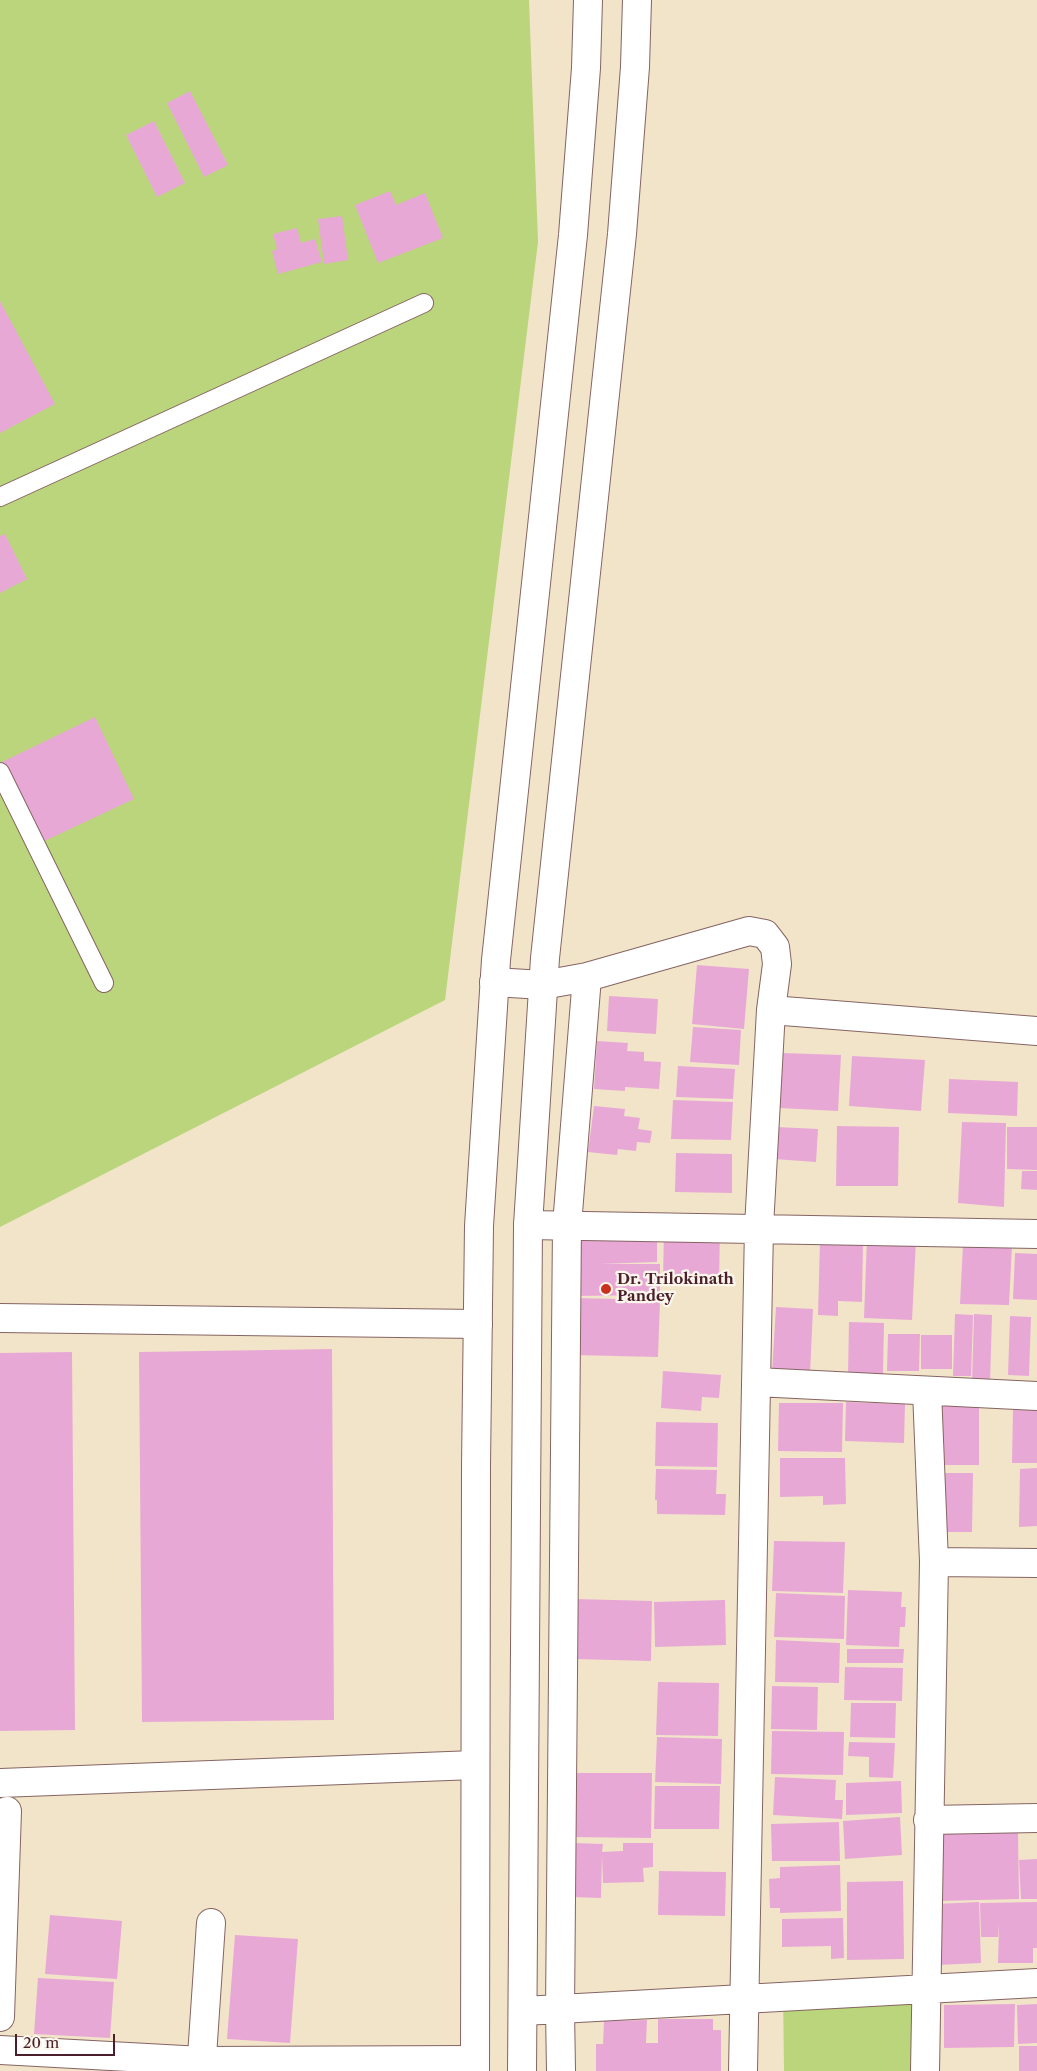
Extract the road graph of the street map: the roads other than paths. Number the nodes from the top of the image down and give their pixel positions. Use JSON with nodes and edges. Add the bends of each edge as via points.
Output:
{"nodes":[{"id":1,"x":588,"y":0,"type":"edge"},
{"id":2,"x":637,"y":0,"type":"edge"},
{"id":3,"x":424,"y":303,"type":"dead end"},
{"id":4,"x":0,"y":497,"type":"edge"},
{"id":5,"x":0,"y":772,"type":"edge"},
{"id":6,"x":587,"y":976,"type":"junction"},
{"id":7,"x":494,"y":982,"type":"junction"},
{"id":8,"x":104,"y":983,"type":"dead end"},
{"id":9,"x":543,"y":985,"type":"junction"},
{"id":10,"x":771,"y":1010,"type":"junction"},
{"id":11,"x":1037,"y":1031,"type":"edge"},
{"id":12,"x":528,"y":1225,"type":"junction"},
{"id":13,"x":567,"y":1225,"type":"junction"},
{"id":14,"x":759,"y":1228,"type":"junction"},
{"id":15,"x":1037,"y":1234,"type":"edge"},
{"id":16,"x":0,"y":1318,"type":"edge"},
{"id":17,"x":478,"y":1324,"type":"junction"},
{"id":18,"x":756,"y":1382,"type":"junction"},
{"id":19,"x":926,"y":1391,"type":"junction"},
{"id":20,"x":1037,"y":1396,"type":"edge"},
{"id":21,"x":934,"y":1562,"type":"junction"},
{"id":22,"x":1037,"y":1564,"type":"edge"},
{"id":23,"x":475,"y":1765,"type":"junction"},
{"id":24,"x":0,"y":1783,"type":"edge"},
{"id":25,"x":7,"y":1811,"type":"dead end"},
{"id":26,"x":1037,"y":1818,"type":"edge"},
{"id":27,"x":928,"y":1820,"type":"junction"},
{"id":28,"x":210,"y":1923,"type":"dead end"},
{"id":29,"x":1037,"y":1983,"type":"edge"},
{"id":30,"x":926,"y":1989,"type":"junction"},
{"id":31,"x":744,"y":1998,"type":"junction"},
{"id":32,"x":560,"y":2010,"type":"junction"},
{"id":33,"x":523,"y":2011,"type":"junction"},
{"id":34,"x":0,"y":2017,"type":"edge"},
{"id":35,"x":0,"y":2050,"type":"edge"},
{"id":36,"x":202,"y":2066,"type":"edge"},
{"id":37,"x":475,"y":2066,"type":"edge"},
{"id":38,"x":522,"y":2071,"type":"edge"},
{"id":39,"x":561,"y":2071,"type":"edge"},
{"id":40,"x":743,"y":2071,"type":"edge"},
{"id":41,"x":925,"y":2071,"type":"edge"}],
"edges":[{"from":1,"to":7,"type":"street","via":[[573,235]]},
{"from":2,"to":9,"type":"street","via":[[622,234]]},
{"from":3,"to":4,"type":"lane"},
{"from":5,"to":8,"type":"lane"},
{"from":6,"to":9,"type":"street"},
{"from":6,"to":10,"type":"street","via":[[749,931],[765,934],[775,947],[777,964]]},
{"from":6,"to":13,"type":"street"},
{"from":7,"to":9,"type":"street"},
{"from":7,"to":17,"type":"street","via":[[479,1226]]},
{"from":9,"to":12,"type":"street"},
{"from":10,"to":11,"type":"street"},
{"from":10,"to":14,"type":"street"},
{"from":12,"to":13,"type":"street"},
{"from":12,"to":33,"type":"street"},
{"from":13,"to":14,"type":"street"},
{"from":13,"to":32,"type":"street"},
{"from":14,"to":15,"type":"street"},
{"from":14,"to":18,"type":"street"},
{"from":16,"to":17,"type":"street"},
{"from":17,"to":23,"type":"street"},
{"from":18,"to":19,"type":"street"},
{"from":18,"to":31,"type":"street"},
{"from":19,"to":20,"type":"street"},
{"from":19,"to":21,"type":"street"},
{"from":21,"to":22,"type":"street"},
{"from":21,"to":27,"type":"street"},
{"from":23,"to":24,"type":"street"},
{"from":23,"to":37,"type":"street"},
{"from":25,"to":34,"type":"street"},
{"from":26,"to":27,"type":"street"},
{"from":27,"to":30,"type":"street"},
{"from":28,"to":36,"type":"street"},
{"from":29,"to":30,"type":"street"},
{"from":30,"to":31,"type":"street"},
{"from":30,"to":41,"type":"street"},
{"from":31,"to":32,"type":"street"},
{"from":31,"to":40,"type":"street"},
{"from":32,"to":33,"type":"street"},
{"from":32,"to":39,"type":"street"},
{"from":33,"to":38,"type":"street"},
{"from":35,"to":36,"type":"street"},
{"from":36,"to":37,"type":"street"}]}
